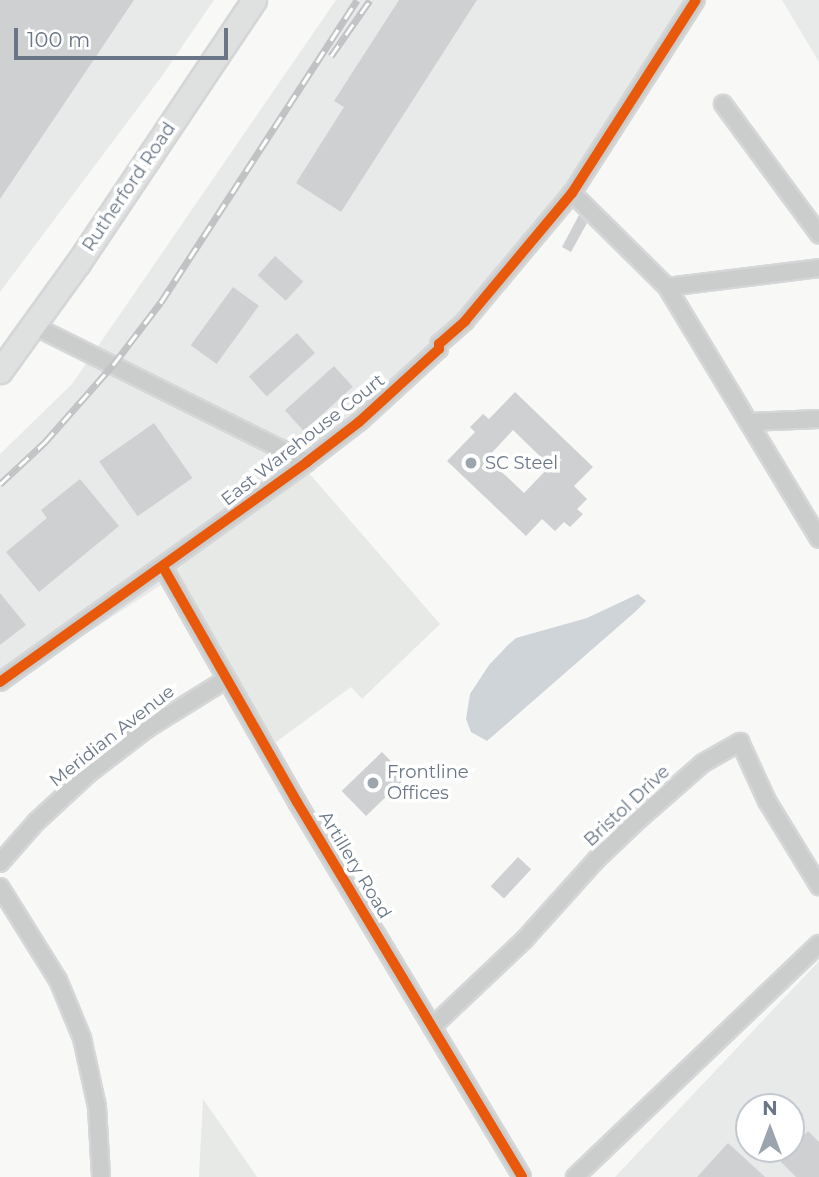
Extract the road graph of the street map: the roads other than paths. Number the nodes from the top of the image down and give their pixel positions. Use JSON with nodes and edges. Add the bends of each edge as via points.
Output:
{"nodes":[{"id":1,"x":254,"y":0,"type":"edge"},
{"id":2,"x":696,"y":0,"type":"edge"},
{"id":3,"x":723,"y":104,"type":"dead end"},
{"id":4,"x":572,"y":193,"type":"junction"},
{"id":5,"x":819,"y":234,"type":"edge"},
{"id":6,"x":819,"y":268,"type":"edge"},
{"id":7,"x":667,"y":287,"type":"junction"},
{"id":8,"x":34,"y":326,"type":"junction"},
{"id":9,"x":0,"y":371,"type":"edge"},
{"id":10,"x":819,"y":419,"type":"edge"},
{"id":11,"x":749,"y":422,"type":"junction"},
{"id":12,"x":307,"y":462,"type":"junction"},
{"id":13,"x":819,"y":539,"type":"edge"},
{"id":14,"x":163,"y":567,"type":"junction"},
{"id":15,"x":225,"y":680,"type":"junction"},
{"id":16,"x":0,"y":682,"type":"edge"},
{"id":17,"x":0,"y":863,"type":"edge"},
{"id":18,"x":819,"y":886,"type":"edge"},
{"id":19,"x":0,"y":887,"type":"edge"},
{"id":20,"x":819,"y":944,"type":"edge"},
{"id":21,"x":432,"y":1027,"type":"junction"},
{"id":22,"x":101,"y":1177,"type":"edge"},
{"id":23,"x":522,"y":1177,"type":"edge"},
{"id":24,"x":575,"y":1177,"type":"edge"}],
"edges":[{"from":1,"to":8,"type":"street","name":"Rutherford Road"},
{"from":2,"to":4,"type":"street","name":"East Warehouse Court"},
{"from":3,"to":5,"type":"street"},
{"from":4,"to":7,"type":"street"},
{"from":4,"to":12,"type":"street","name":"East Warehouse Court","via":[[439,349]]},
{"from":6,"to":7,"type":"street"},
{"from":7,"to":11,"type":"street"},
{"from":8,"to":9,"type":"street","name":"Rutherford Road"},
{"from":8,"to":12,"type":"street"},
{"from":10,"to":11,"type":"street"},
{"from":11,"to":13,"type":"street"},
{"from":12,"to":14,"type":"street","name":"East Warehouse Court"},
{"from":14,"to":15,"type":"street","name":"Artillery Road"},
{"from":14,"to":16,"type":"street","name":"East Warehouse Court"},
{"from":15,"to":17,"type":"street","name":"Meridian Avenue","via":[[148,728],[88,774]]},
{"from":15,"to":21,"type":"street","name":"Artillery Road"},
{"from":18,"to":21,"type":"street","name":"Bristol Drive","via":[[767,801],[740,742],[703,763],[638,820],[524,940]]},
{"from":19,"to":22,"type":"street","via":[[58,980],[82,1038],[97,1107]]},
{"from":20,"to":24,"type":"street"},
{"from":21,"to":23,"type":"street","name":"Artillery Road"}]}
